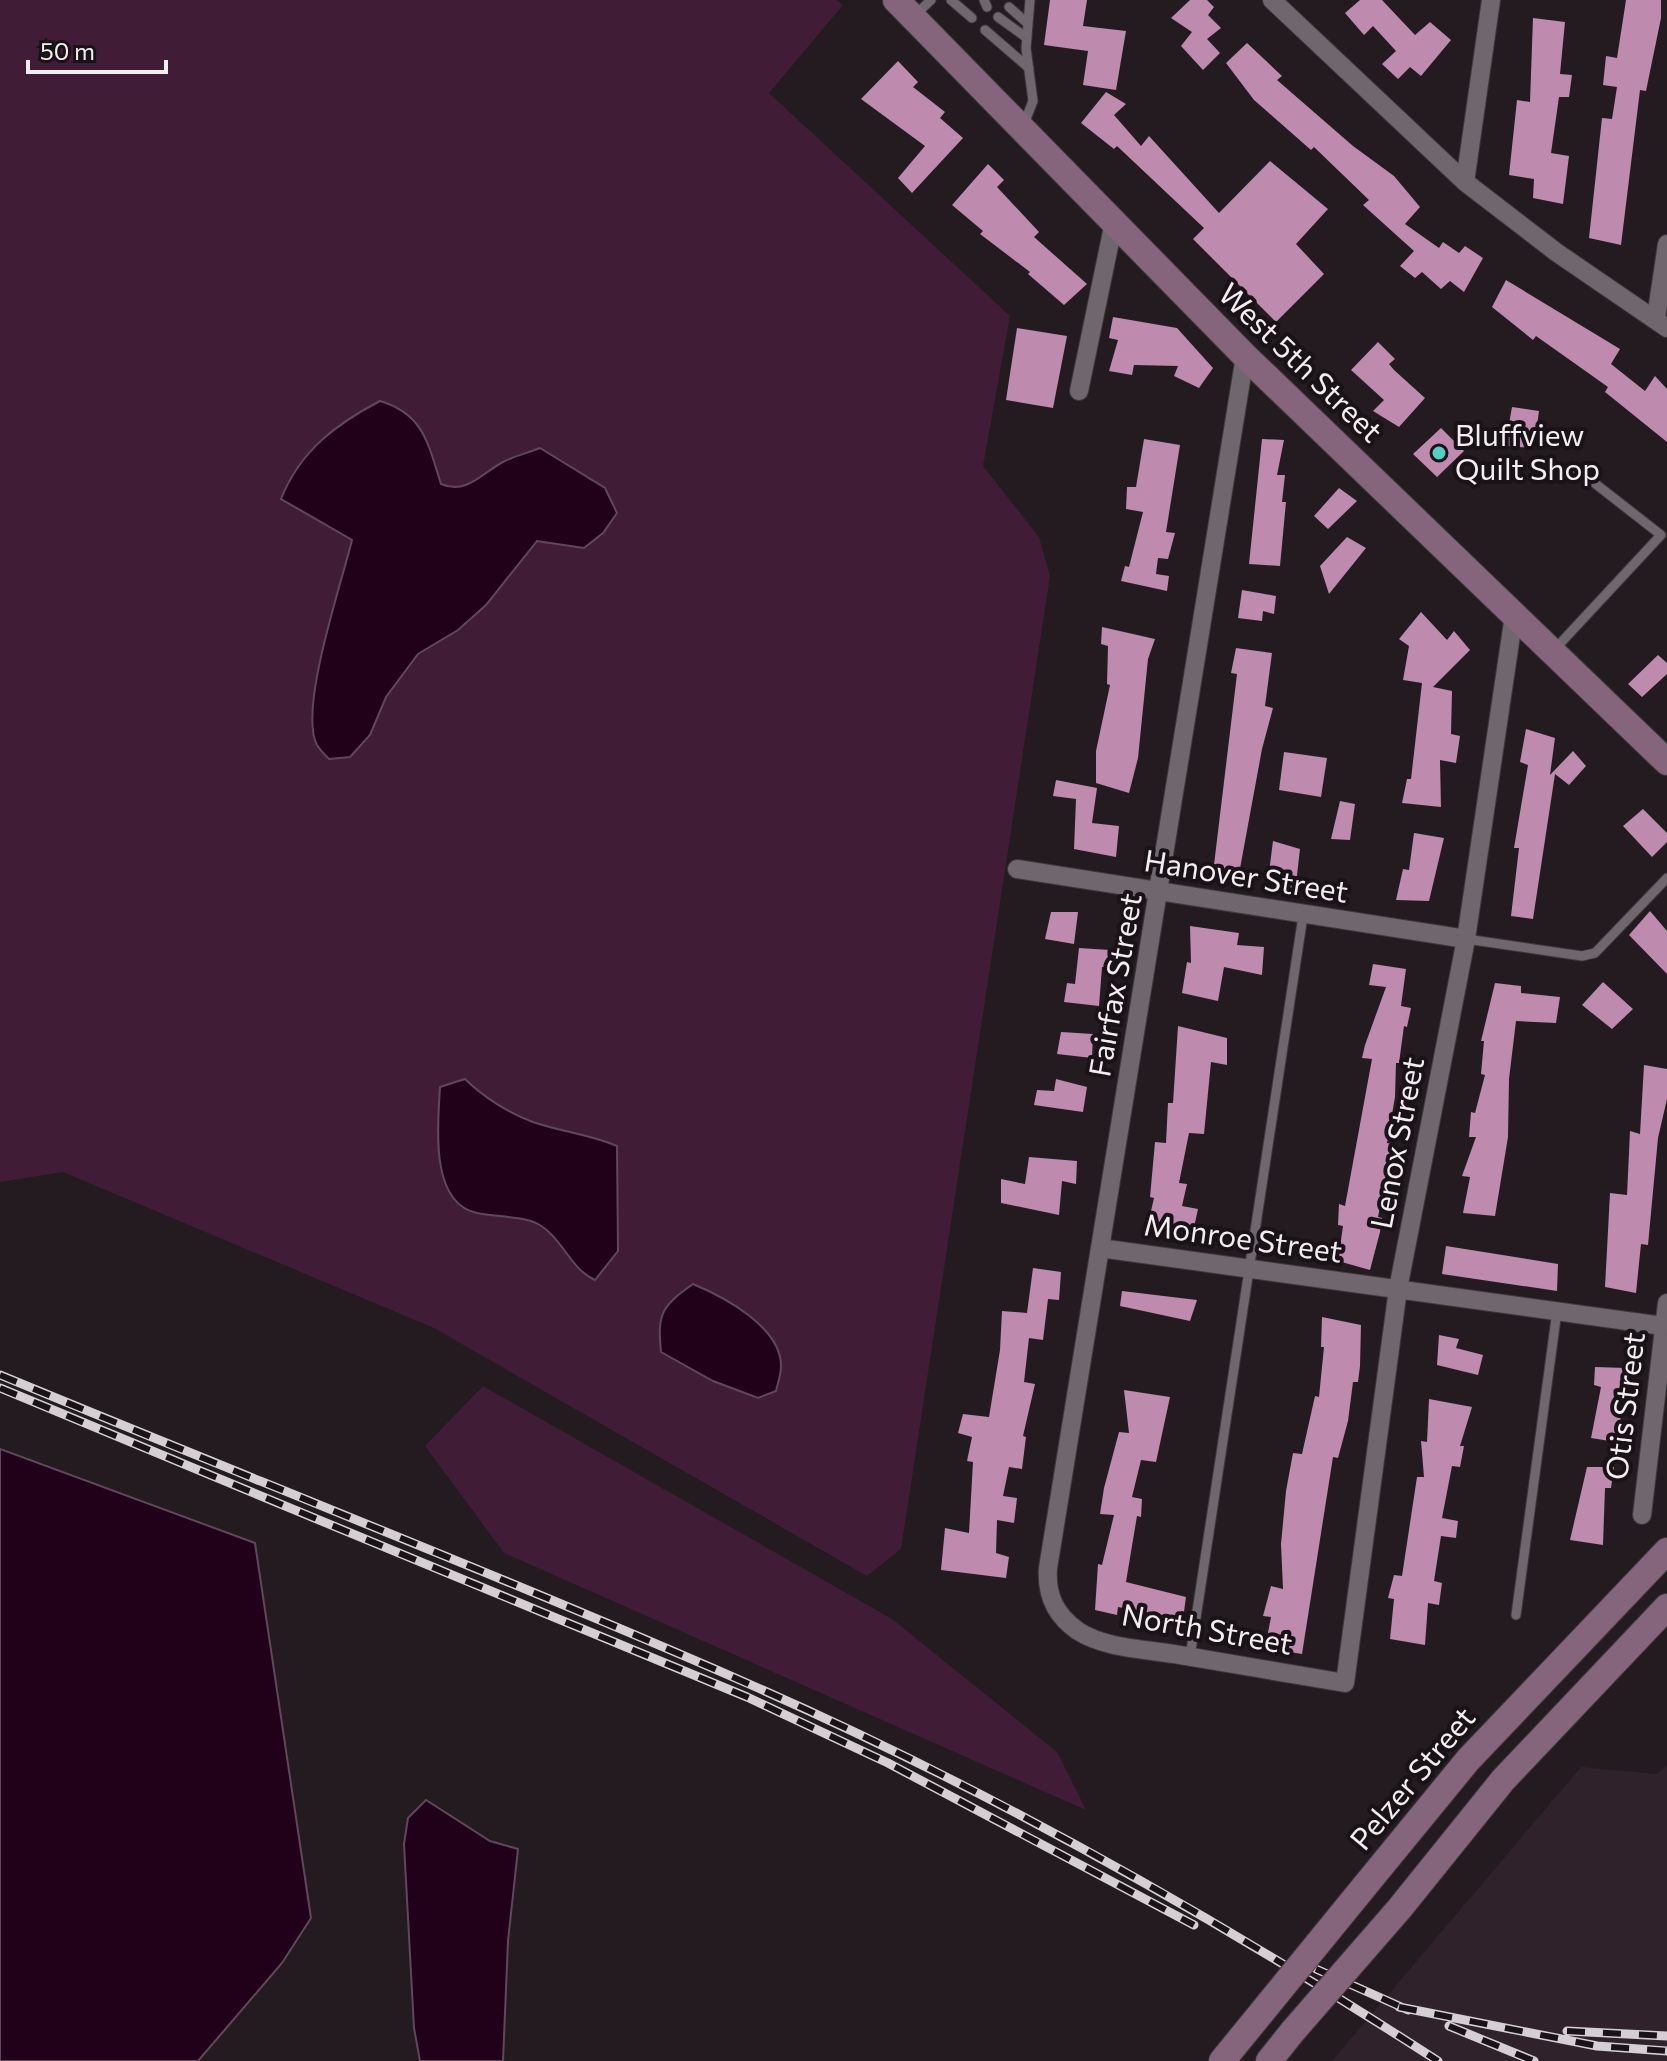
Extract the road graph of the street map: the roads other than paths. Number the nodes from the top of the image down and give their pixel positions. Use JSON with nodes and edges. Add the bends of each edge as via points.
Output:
{"nodes":[{"id":1,"x":951,"y":0,"type":"edge"},
{"id":2,"x":1030,"y":0,"type":"edge"},
{"id":3,"x":1272,"y":0,"type":"edge"},
{"id":4,"x":1491,"y":0,"type":"edge"},
{"id":5,"x":913,"y":6,"type":"edge"},
{"id":6,"x":1009,"y":7,"type":"dead end"},
{"id":7,"x":998,"y":17,"type":"dead end"},
{"id":8,"x":972,"y":18,"type":"dead end"},
{"id":9,"x":1027,"y":23,"type":"junction"},
{"id":10,"x":985,"y":30,"type":"dead end"},
{"id":11,"x":1027,"y":38,"type":"junction"},
{"id":12,"x":1029,"y":68,"type":"junction"},
{"id":13,"x":1022,"y":127,"type":"junction"},
{"id":14,"x":1465,"y":182,"type":"junction"},
{"id":15,"x":1114,"y":222,"type":"junction"},
{"id":16,"x":1667,"y":244,"type":"edge"},
{"id":17,"x":1662,"y":323,"type":"edge"},
{"id":18,"x":1245,"y":356,"type":"junction"},
{"id":19,"x":1079,"y":391,"type":"dead end"},
{"id":20,"x":1574,"y":467,"type":"dead end"},
{"id":21,"x":1664,"y":537,"type":"edge"},
{"id":22,"x":1514,"y":615,"type":"junction"},
{"id":23,"x":1553,"y":652,"type":"junction"},
{"id":24,"x":1667,"y":762,"type":"edge"},
{"id":25,"x":1017,"y":869,"type":"dead end"},
{"id":26,"x":1667,"y":878,"type":"edge"},
{"id":27,"x":1160,"y":891,"type":"junction"},
{"id":28,"x":1303,"y":916,"type":"junction"},
{"id":29,"x":1466,"y":939,"type":"junction"},
{"id":30,"x":1100,"y":1248,"type":"junction"},
{"id":31,"x":1249,"y":1268,"type":"junction"},
{"id":32,"x":1398,"y":1289,"type":"junction"},
{"id":33,"x":1667,"y":1303,"type":"edge"},
{"id":34,"x":1557,"y":1311,"type":"junction"},
{"id":35,"x":1663,"y":1326,"type":"junction"},
{"id":36,"x":1642,"y":1515,"type":"dead end"},
{"id":37,"x":1667,"y":1551,"type":"edge"},
{"id":38,"x":1667,"y":1607,"type":"edge"},
{"id":39,"x":1516,"y":1615,"type":"dead end"},
{"id":40,"x":1064,"y":1619,"type":"joint"},
{"id":41,"x":1190,"y":1657,"type":"junction"},
{"id":42,"x":1345,"y":1683,"type":"joint"},
{"id":43,"x":1222,"y":2061,"type":"edge"},
{"id":44,"x":1269,"y":2061,"type":"edge"}],
"edges":[{"from":1,"to":8,"type":"lane"},
{"from":2,"to":9,"type":"lane"},
{"from":3,"to":14,"type":"street"},
{"from":4,"to":14,"type":"street"},
{"from":5,"to":13,"type":"street","name":"West 5th Street"},
{"from":6,"to":9,"type":"lane"},
{"from":7,"to":11,"type":"lane"},
{"from":9,"to":11,"type":"lane"},
{"from":10,"to":12,"type":"lane"},
{"from":11,"to":12,"type":"lane"},
{"from":12,"to":13,"type":"lane","via":[[1033,101]]},
{"from":13,"to":15,"type":"street","name":"West 5th Street"},
{"from":14,"to":17,"type":"street"},
{"from":15,"to":18,"type":"street","name":"West 5th Street"},
{"from":15,"to":19,"type":"street"},
{"from":16,"to":17,"type":"street"},
{"from":18,"to":22,"type":"street","name":"West 5th Street"},
{"from":18,"to":27,"type":"street","name":"Fairfax Street"},
{"from":20,"to":21,"type":"lane"},
{"from":21,"to":23,"type":"lane"},
{"from":22,"to":23,"type":"street","name":"West 5th Street"},
{"from":22,"to":29,"type":"street","name":"Lenox Street"},
{"from":23,"to":24,"type":"street","name":"West 5th Street"},
{"from":25,"to":27,"type":"street","name":"Hanover Street"},
{"from":26,"to":29,"type":"lane","via":[[1595,953],[1582,956]]},
{"from":27,"to":28,"type":"street","name":"Hanover Street"},
{"from":27,"to":30,"type":"street","name":"Fairfax Street"},
{"from":28,"to":29,"type":"street","name":"Hanover Street"},
{"from":28,"to":31,"type":"lane"},
{"from":29,"to":32,"type":"street","name":"Lenox Street"},
{"from":30,"to":31,"type":"street","name":"Monroe Street"},
{"from":30,"to":40,"type":"street","name":"Fairfax Street","via":[[1048,1568],[1047,1586]]},
{"from":31,"to":32,"type":"street","name":"Monroe Street"},
{"from":31,"to":41,"type":"lane"},
{"from":32,"to":34,"type":"street","name":"Monroe Street"},
{"from":32,"to":42,"type":"street","name":"Lenox Street"},
{"from":33,"to":35,"type":"street","name":"Otis Street"},
{"from":34,"to":35,"type":"street","name":"Monroe Street"},
{"from":34,"to":39,"type":"lane"},
{"from":35,"to":36,"type":"street","name":"Otis Street"},
{"from":37,"to":43,"type":"street","name":"Pelzer Street","bridge":true,"via":[[1468,1760]]},
{"from":38,"to":44,"type":"street","bridge":true,"via":[[1503,1780]]},
{"from":40,"to":41,"type":"street","name":"North Street","via":[[1102,1641]]},
{"from":41,"to":42,"type":"street","name":"North Street"}]}
